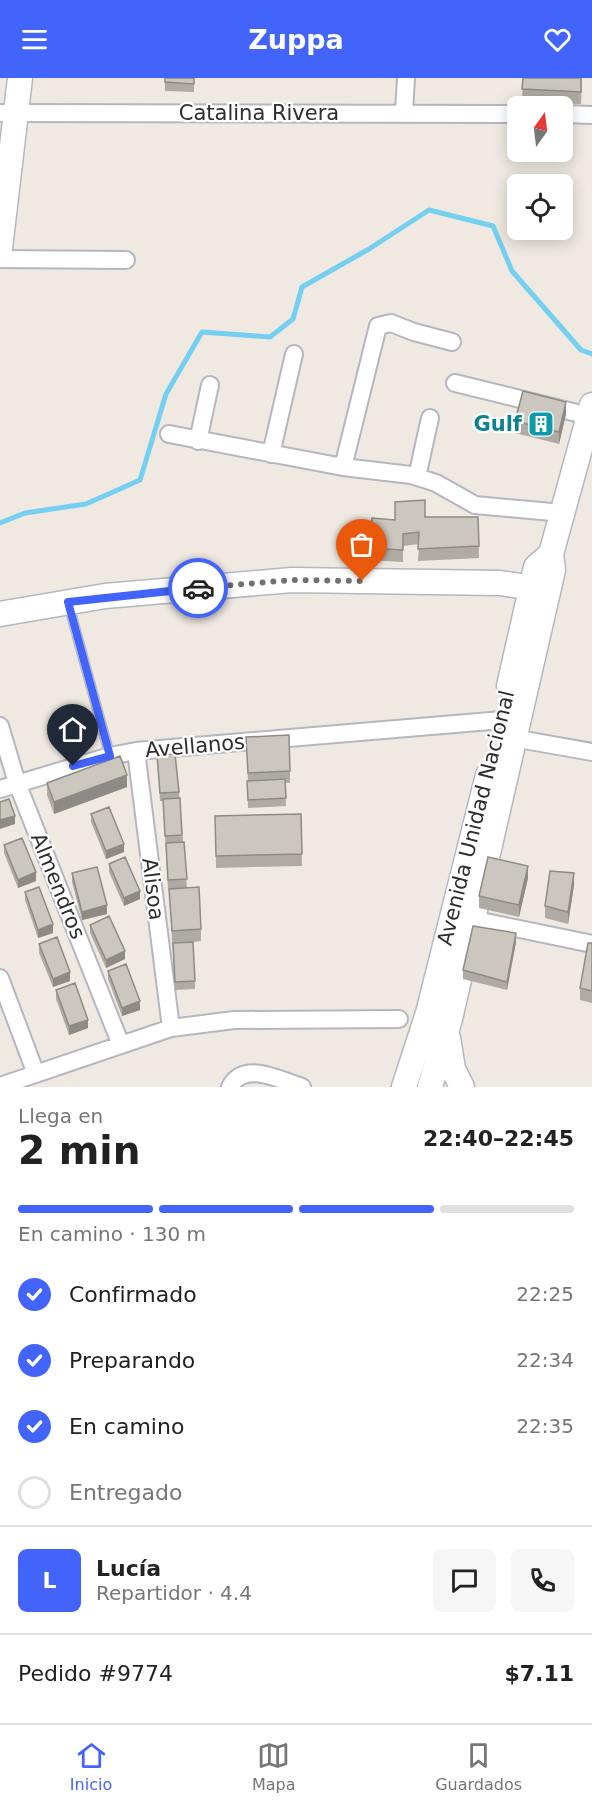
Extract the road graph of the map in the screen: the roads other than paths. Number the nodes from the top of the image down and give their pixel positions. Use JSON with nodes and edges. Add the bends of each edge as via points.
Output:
{"nodes":[{"id":1,"x":20,"y":78,"type":"edge"},
{"id":2,"x":406,"y":78,"type":"edge"},
{"id":3,"x":404,"y":112,"type":"junction"},
{"id":4,"x":8,"y":113,"type":"edge"},
{"id":5,"x":507,"y":114,"type":"edge"},
{"id":6,"x":573,"y":114,"type":"edge"},
{"id":7,"x":592,"y":115,"type":"edge"},
{"id":8,"x":0,"y":248,"type":"edge"},
{"id":9,"x":0,"y":260,"type":"edge"},
{"id":10,"x":126,"y":260,"type":"dead end"},
{"id":11,"x":452,"y":342,"type":"dead end"},
{"id":12,"x":294,"y":354,"type":"dead end"},
{"id":13,"x":455,"y":383,"type":"dead end"},
{"id":14,"x":210,"y":385,"type":"dead end"},
{"id":15,"x":591,"y":411,"type":"edge"},
{"id":16,"x":430,"y":418,"type":"dead end"},
{"id":17,"x":169,"y":434,"type":"dead end"},
{"id":18,"x":198,"y":441,"type":"junction"},
{"id":19,"x":271,"y":454,"type":"junction"},
{"id":20,"x":585,"y":462,"type":"edge"},
{"id":21,"x":343,"y":467,"type":"junction"},
{"id":22,"x":417,"y":477,"type":"junction"},
{"id":23,"x":563,"y":513,"type":"junction"},
{"id":24,"x":540,"y":588,"type":"junction"},
{"id":25,"x":68,"y":602,"type":"junction"},
{"id":26,"x":0,"y":614,"type":"edge"},
{"id":27,"x":0,"y":726,"type":"edge"},
{"id":28,"x":507,"y":729,"type":"junction"},
{"id":29,"x":136,"y":751,"type":"junction"},
{"id":30,"x":592,"y":752,"type":"edge"},
{"id":31,"x":110,"y":756,"type":"junction"},
{"id":32,"x":17,"y":783,"type":"junction"},
{"id":33,"x":0,"y":789,"type":"edge"},
{"id":34,"x":471,"y":919,"type":"junction"},
{"id":35,"x":592,"y":944,"type":"edge"},
{"id":36,"x":0,"y":978,"type":"edge"},
{"id":37,"x":399,"y":1019,"type":"dead end"},
{"id":38,"x":171,"y":1028,"type":"junction"},
{"id":39,"x":447,"y":1030,"type":"junction"},
{"id":40,"x":121,"y":1045,"type":"junction"},
{"id":41,"x":36,"y":1074,"type":"junction"},
{"id":42,"x":0,"y":1086,"type":"edge"},
{"id":43,"x":408,"y":1086,"type":"edge"},
{"id":44,"x":230,"y":1087,"type":"edge"},
{"id":45,"x":302,"y":1087,"type":"edge"},
{"id":46,"x":430,"y":1087,"type":"edge"},
{"id":47,"x":462,"y":1087,"type":"edge"}],
"edges":[{"from":1,"to":4,"type":"main road"},
{"from":2,"to":3,"type":"street"},
{"from":3,"to":4,"type":"street","name":"Catalina Rivera"},
{"from":3,"to":5,"type":"street","name":"Catalina Rivera"},
{"from":4,"to":8,"type":"main road"},
{"from":6,"to":7,"type":"street"},
{"from":9,"to":10,"type":"street"},
{"from":11,"to":21,"type":"street","via":[[391,323],[378,326]]},
{"from":12,"to":19,"type":"street"},
{"from":13,"to":15,"type":"street"},
{"from":14,"to":18,"type":"street"},
{"from":15,"to":20,"type":"main road","name":"Avenida Unidad Nacional"},
{"from":16,"to":22,"type":"street"},
{"from":17,"to":18,"type":"street"},
{"from":18,"to":19,"type":"street"},
{"from":19,"to":21,"type":"street"},
{"from":20,"to":23,"type":"main road","name":"Avenida Unidad Nacional"},
{"from":21,"to":22,"type":"street"},
{"from":22,"to":23,"type":"street","via":[[475,505]]},
{"from":23,"to":24,"type":"main road","name":"Avenida Unidad Nacional","via":[[551,554],[536,567]]},
{"from":24,"to":25,"type":"main road","via":[[500,583],[292,580]]},
{"from":24,"to":28,"type":"main road","name":"Avenida Unidad Nacional"},
{"from":25,"to":26,"type":"main road"},
{"from":25,"to":31,"type":"lane"},
{"from":27,"to":32,"type":"street","name":"Almendros"},
{"from":28,"to":29,"type":"street","name":"Avellanos"},
{"from":28,"to":30,"type":"street","name":"Avellanos"},
{"from":28,"to":34,"type":"main road","name":"Avenida Unidad Nacional"},
{"from":28,"to":43,"type":"main road","name":"Avenida Unidad Nacional"},
{"from":29,"to":31,"type":"street","name":"Avellanos"},
{"from":29,"to":38,"type":"street","name":"Alisoa"},
{"from":31,"to":32,"type":"street","name":"Avellanos"},
{"from":32,"to":33,"type":"street","name":"Avellanos"},
{"from":32,"to":40,"type":"street","name":"Almendros"},
{"from":34,"to":35,"type":"street"},
{"from":34,"to":39,"type":"main road","name":"Avenida Unidad Nacional"},
{"from":36,"to":41,"type":"street"},
{"from":37,"to":38,"type":"street","via":[[234,1020]]},
{"from":38,"to":40,"type":"street"},
{"from":39,"to":46,"type":"main road","name":"Avenida Unidad Nacional"},
{"from":39,"to":47,"type":"main road","via":[[453,1069]]},
{"from":40,"to":41,"type":"street"},
{"from":41,"to":42,"type":"street"},
{"from":44,"to":45,"type":"street","via":[[239,1075],[251,1072]]}]}
